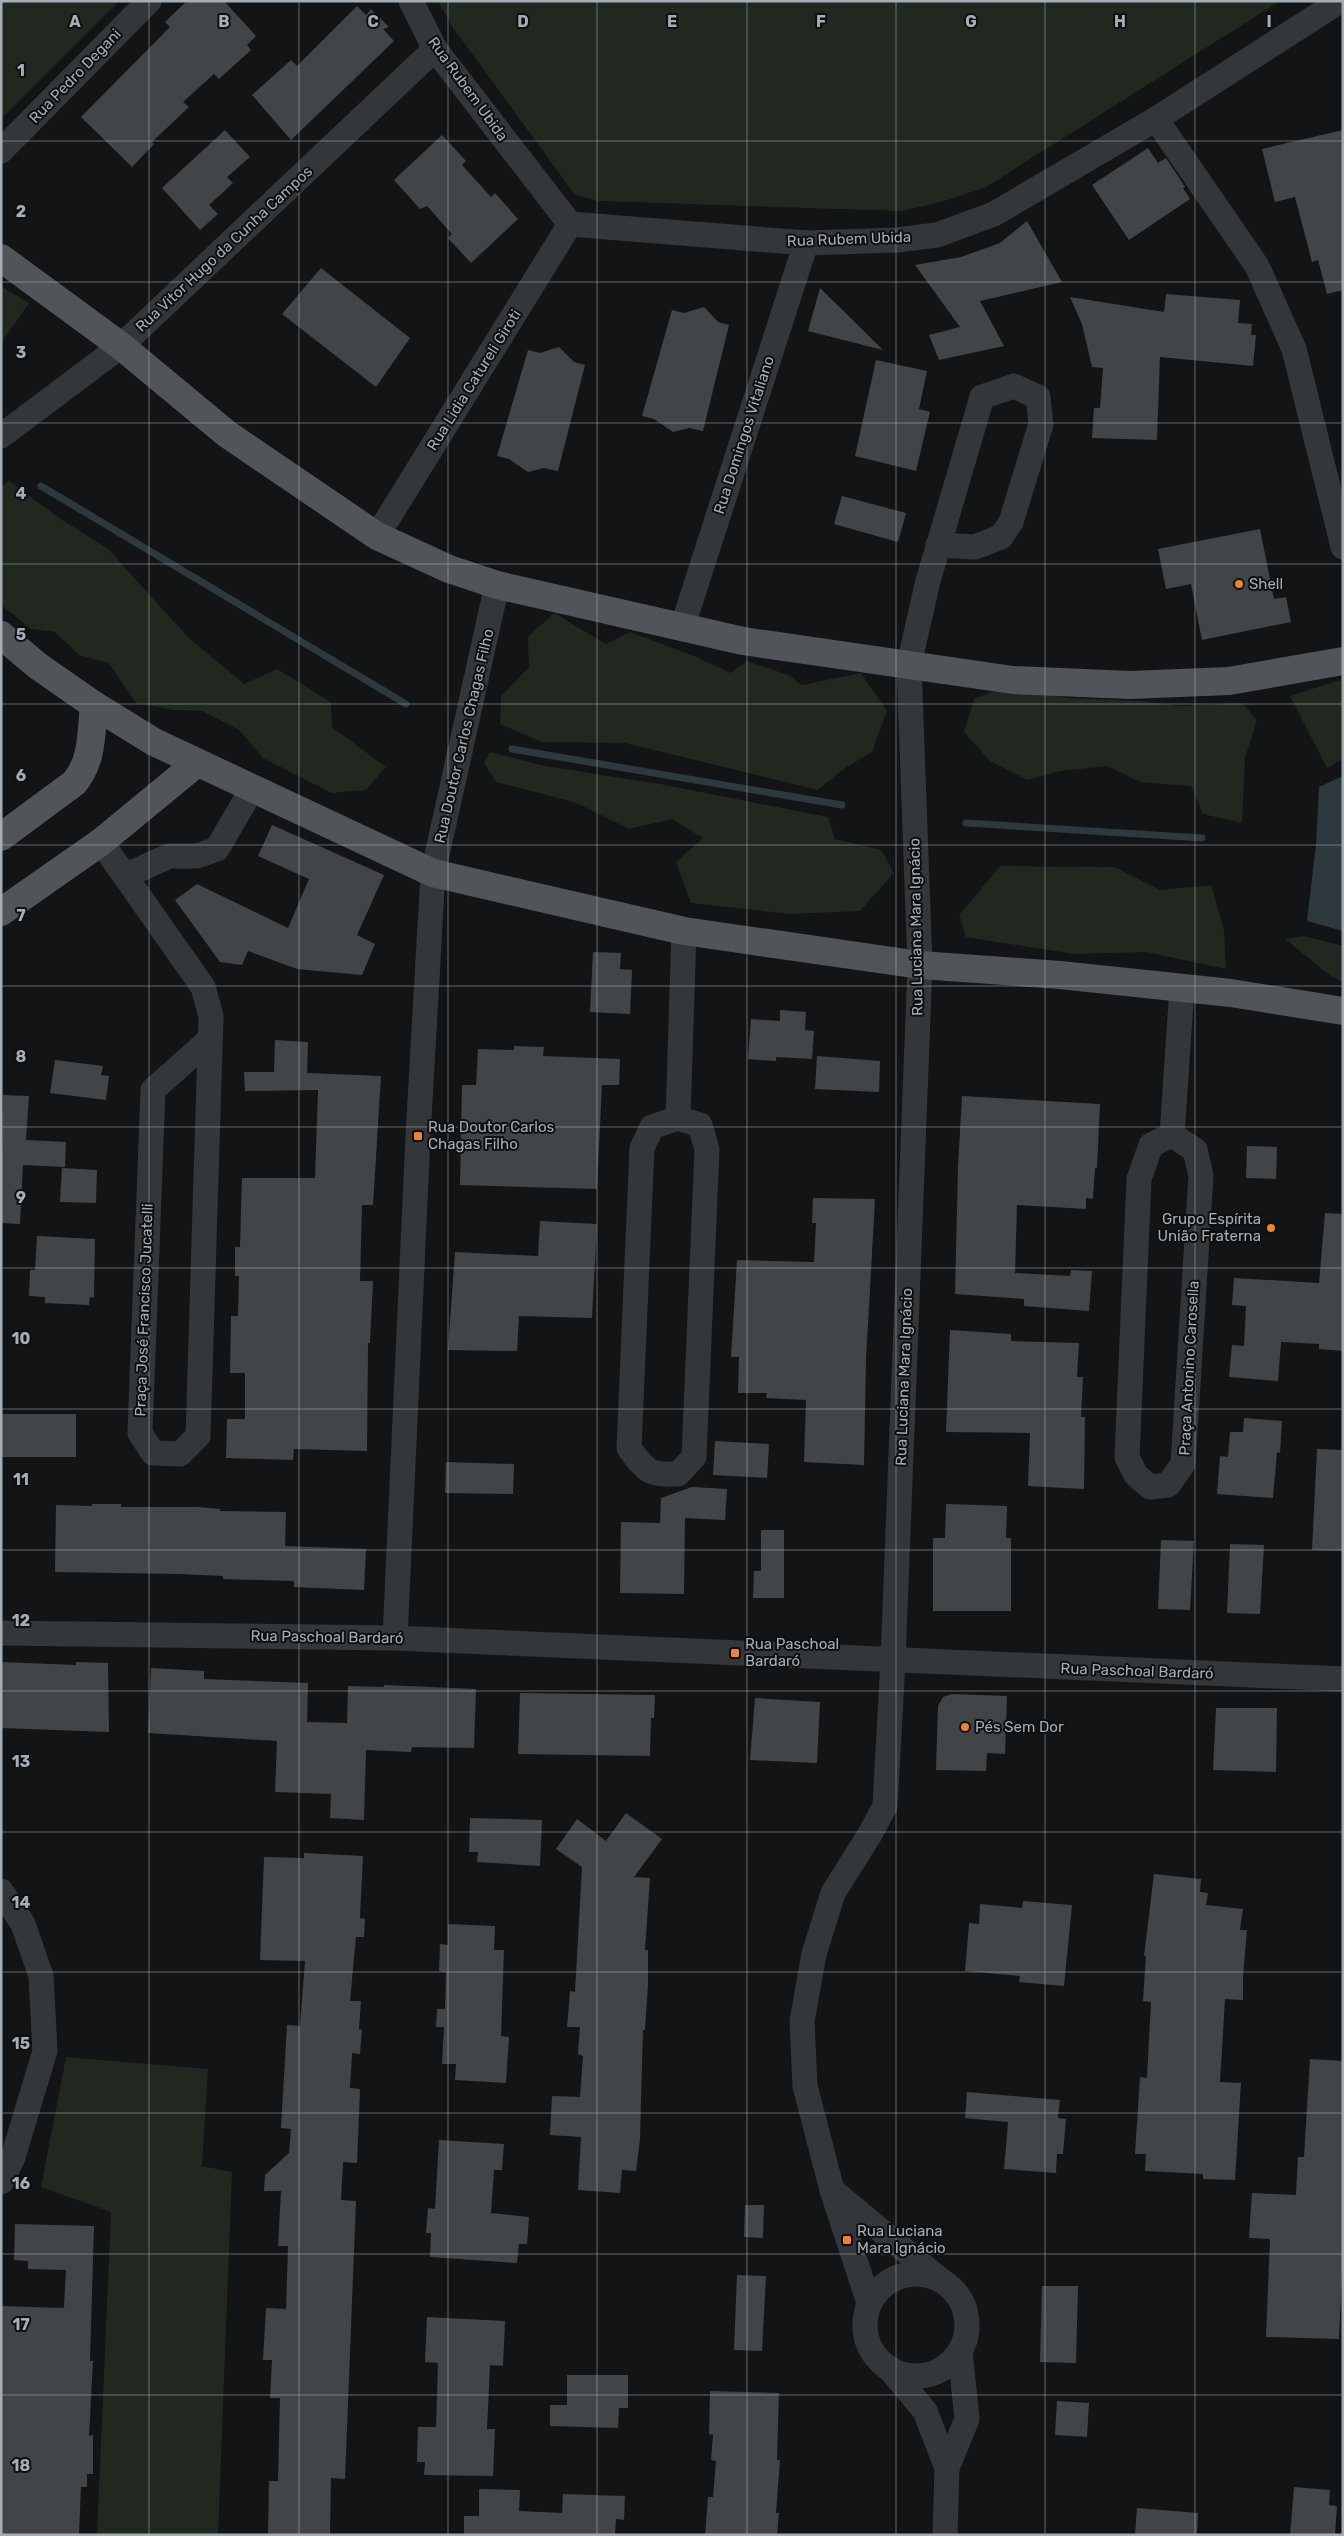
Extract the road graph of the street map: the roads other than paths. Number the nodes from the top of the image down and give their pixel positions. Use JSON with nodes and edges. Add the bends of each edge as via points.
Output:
{"nodes":[{"id":1,"x":148,"y":1,"type":"edge"},
{"id":2,"x":411,"y":1,"type":"edge"},
{"id":3,"x":1340,"y":1,"type":"edge"},
{"id":4,"x":435,"y":49,"type":"junction"},
{"id":5,"x":1156,"y":120,"type":"junction"},
{"id":6,"x":1,"y":151,"type":"edge"},
{"id":7,"x":570,"y":224,"type":"junction"},
{"id":8,"x":806,"y":243,"type":"junction"},
{"id":9,"x":1,"y":258,"type":"edge"},
{"id":10,"x":121,"y":346,"type":"junction"},
{"id":11,"x":1,"y":436,"type":"edge"},
{"id":12,"x":377,"y":536,"type":"junction"},
{"id":13,"x":938,"y":545,"type":"junction"},
{"id":14,"x":1343,"y":547,"type":"edge"},
{"id":15,"x":497,"y":585,"type":"junction"},
{"id":16,"x":682,"y":628,"type":"junction"},
{"id":17,"x":1,"y":635,"type":"edge"},
{"id":18,"x":1343,"y":661,"type":"edge"},
{"id":19,"x":909,"y":664,"type":"junction"},
{"id":20,"x":94,"y":705,"type":"junction"},
{"id":21,"x":197,"y":764,"type":"junction"},
{"id":22,"x":252,"y":789,"type":"junction"},
{"id":23,"x":1,"y":837,"type":"edge"},
{"id":24,"x":101,"y":842,"type":"junction"},
{"id":25,"x":433,"y":874,"type":"junction"},
{"id":26,"x":125,"y":876,"type":"junction"},
{"id":27,"x":1,"y":912,"type":"edge"},
{"id":28,"x":684,"y":930,"type":"junction"},
{"id":29,"x":920,"y":965,"type":"junction"},
{"id":30,"x":1182,"y":988,"type":"junction"},
{"id":31,"x":1343,"y":1011,"type":"edge"},
{"id":32,"x":210,"y":1040,"type":"junction"},
{"id":33,"x":678,"y":1118,"type":"junction"},
{"id":34,"x":1172,"y":1135,"type":"junction"},
{"id":35,"x":1,"y":1634,"type":"edge"},
{"id":36,"x":395,"y":1638,"type":"junction"},
{"id":37,"x":893,"y":1661,"type":"junction"},
{"id":38,"x":1343,"y":1679,"type":"edge"},
{"id":39,"x":1,"y":1891,"type":"edge"},
{"id":40,"x":1,"y":2182,"type":"edge"},
{"id":41,"x":832,"y":2190,"type":"junction"},
{"id":42,"x":942,"y":2281,"type":"junction"},
{"id":43,"x":870,"y":2303,"type":"junction"},
{"id":44,"x":960,"y":2351,"type":"junction"},
{"id":45,"x":887,"y":2366,"type":"junction"},
{"id":46,"x":947,"y":2468,"type":"junction"},
{"id":47,"x":945,"y":2535,"type":"edge"}],
"edges":[{"from":1,"to":6,"type":"street","name":"Rua Pedro Degani"},
{"from":2,"to":4,"type":"street","name":"Rua Rubem Ubida"},
{"from":3,"to":5,"type":"street","name":"Rua Rubem Ubida"},
{"from":4,"to":7,"type":"street","name":"Rua Rubem Ubida"},
{"from":4,"to":10,"type":"street","name":"Rua Vitor Hugo da Cunha Campos"},
{"from":5,"to":8,"type":"street","name":"Rua Rubem Ubida","via":[[994,214],[937,235],[897,240]]},
{"from":5,"to":14,"type":"street","via":[[1257,266],[1294,349]]},
{"from":7,"to":8,"type":"street","name":"Rua Rubem Ubida"},
{"from":7,"to":12,"type":"street","name":"Rua Lidia Catureli Giroti"},
{"from":8,"to":16,"type":"street","name":"Rua Domingos Vitaliano"},
{"from":9,"to":10,"type":"main road"},
{"from":10,"to":11,"type":"street","name":"Rua Vitor Hugo da Cunha Campos"},
{"from":10,"to":12,"type":"main road","via":[[227,434]]},
{"from":12,"to":15,"type":"main road","via":[[449,569]]},
{"from":13,"to":13,"type":"street","name":"Rua Luciana Mara Ignácio","via":[[975,547],[1001,537],[1011,522],[1041,424],[1038,396],[1014,386],[982,397]]},
{"from":13,"to":19,"type":"street","name":"Rua Luciana Mara Ignácio"},
{"from":15,"to":16,"type":"main road"},
{"from":15,"to":25,"type":"street","name":"Rua Doutor Carlos Chagas Filho"},
{"from":16,"to":19,"type":"main road","via":[[743,641]]},
{"from":17,"to":20,"type":"main road","via":[[38,666]]},
{"from":18,"to":19,"type":"main road","via":[[1229,681],[1130,685],[1013,680]]},
{"from":19,"to":29,"type":"street","name":"Rua Luciana Mara Ignácio"},
{"from":20,"to":21,"type":"main road"},
{"from":20,"to":23,"type":"main road","via":[[90,756],[83,773]]},
{"from":21,"to":22,"type":"main road"},
{"from":21,"to":24,"type":"main road"},
{"from":22,"to":25,"type":"main road"},
{"from":22,"to":26,"type":"street","via":[[216,849],[198,856],[169,856]]},
{"from":24,"to":26,"type":"street","name":"Praça José Francisco Jucatelli"},
{"from":24,"to":27,"type":"main road"},
{"from":25,"to":28,"type":"main road"},
{"from":25,"to":36,"type":"street","name":"Rua Doutor Carlos Chagas Filho"},
{"from":26,"to":32,"type":"street","name":"Praça José Francisco Jucatelli","via":[[203,987],[211,1016]]},
{"from":28,"to":29,"type":"main road"},
{"from":28,"to":33,"type":"street"},
{"from":29,"to":30,"type":"main road"},
{"from":29,"to":37,"type":"street","name":"Rua Luciana Mara Ignácio"},
{"from":30,"to":31,"type":"main road"},
{"from":30,"to":34,"type":"street"},
{"from":32,"to":32,"type":"street","name":"Praça José Francisco Jucatelli","via":[[198,1436],[180,1454],[154,1452],[140,1433],[153,1090]]},
{"from":33,"to":33,"type":"street","via":[[652,1127],[642,1148],[629,1448],[655,1475],[678,1474],[694,1457],[707,1149],[700,1125]]},
{"from":34,"to":34,"type":"street","name":"Praça Antonino Carosella","via":[[1151,1145],[1140,1179],[1127,1457],[1136,1475],[1150,1488],[1168,1485],[1184,1464],[1200,1175],[1194,1150]]},
{"from":35,"to":36,"type":"street","name":"Rua Paschoal Bardaró"},
{"from":36,"to":37,"type":"street","name":"Rua Paschoal Bardaró"},
{"from":37,"to":38,"type":"street","name":"Rua Paschoal Bardaró"},
{"from":37,"to":41,"type":"street","name":"Rua Luciana Mara Ignácio","via":[[884,1806],[833,1893],[814,1954],[802,2021],[805,2086]]},
{"from":39,"to":40,"type":"street","via":[[24,1924],[41,1976],[45,2051],[13,2156]]},
{"from":41,"to":42,"type":"street"},
{"from":41,"to":43,"type":"street","name":"Rua Luciana Mara Ignácio"},
{"from":42,"to":43,"type":"street","via":[[926,2275],[909,2274],[893,2279],[879,2289]]},
{"from":42,"to":44,"type":"street","via":[[955,2292],[963,2306],[966,2321]]},
{"from":43,"to":45,"type":"street","via":[[865,2318],[865,2335],[871,2350]]},
{"from":44,"to":45,"type":"street","via":[[938,2371],[923,2376],[908,2376]]},
{"from":44,"to":46,"type":"street","via":[[967,2420]]},
{"from":45,"to":46,"type":"street","via":[[924,2411]]},
{"from":46,"to":47,"type":"street"}]}
